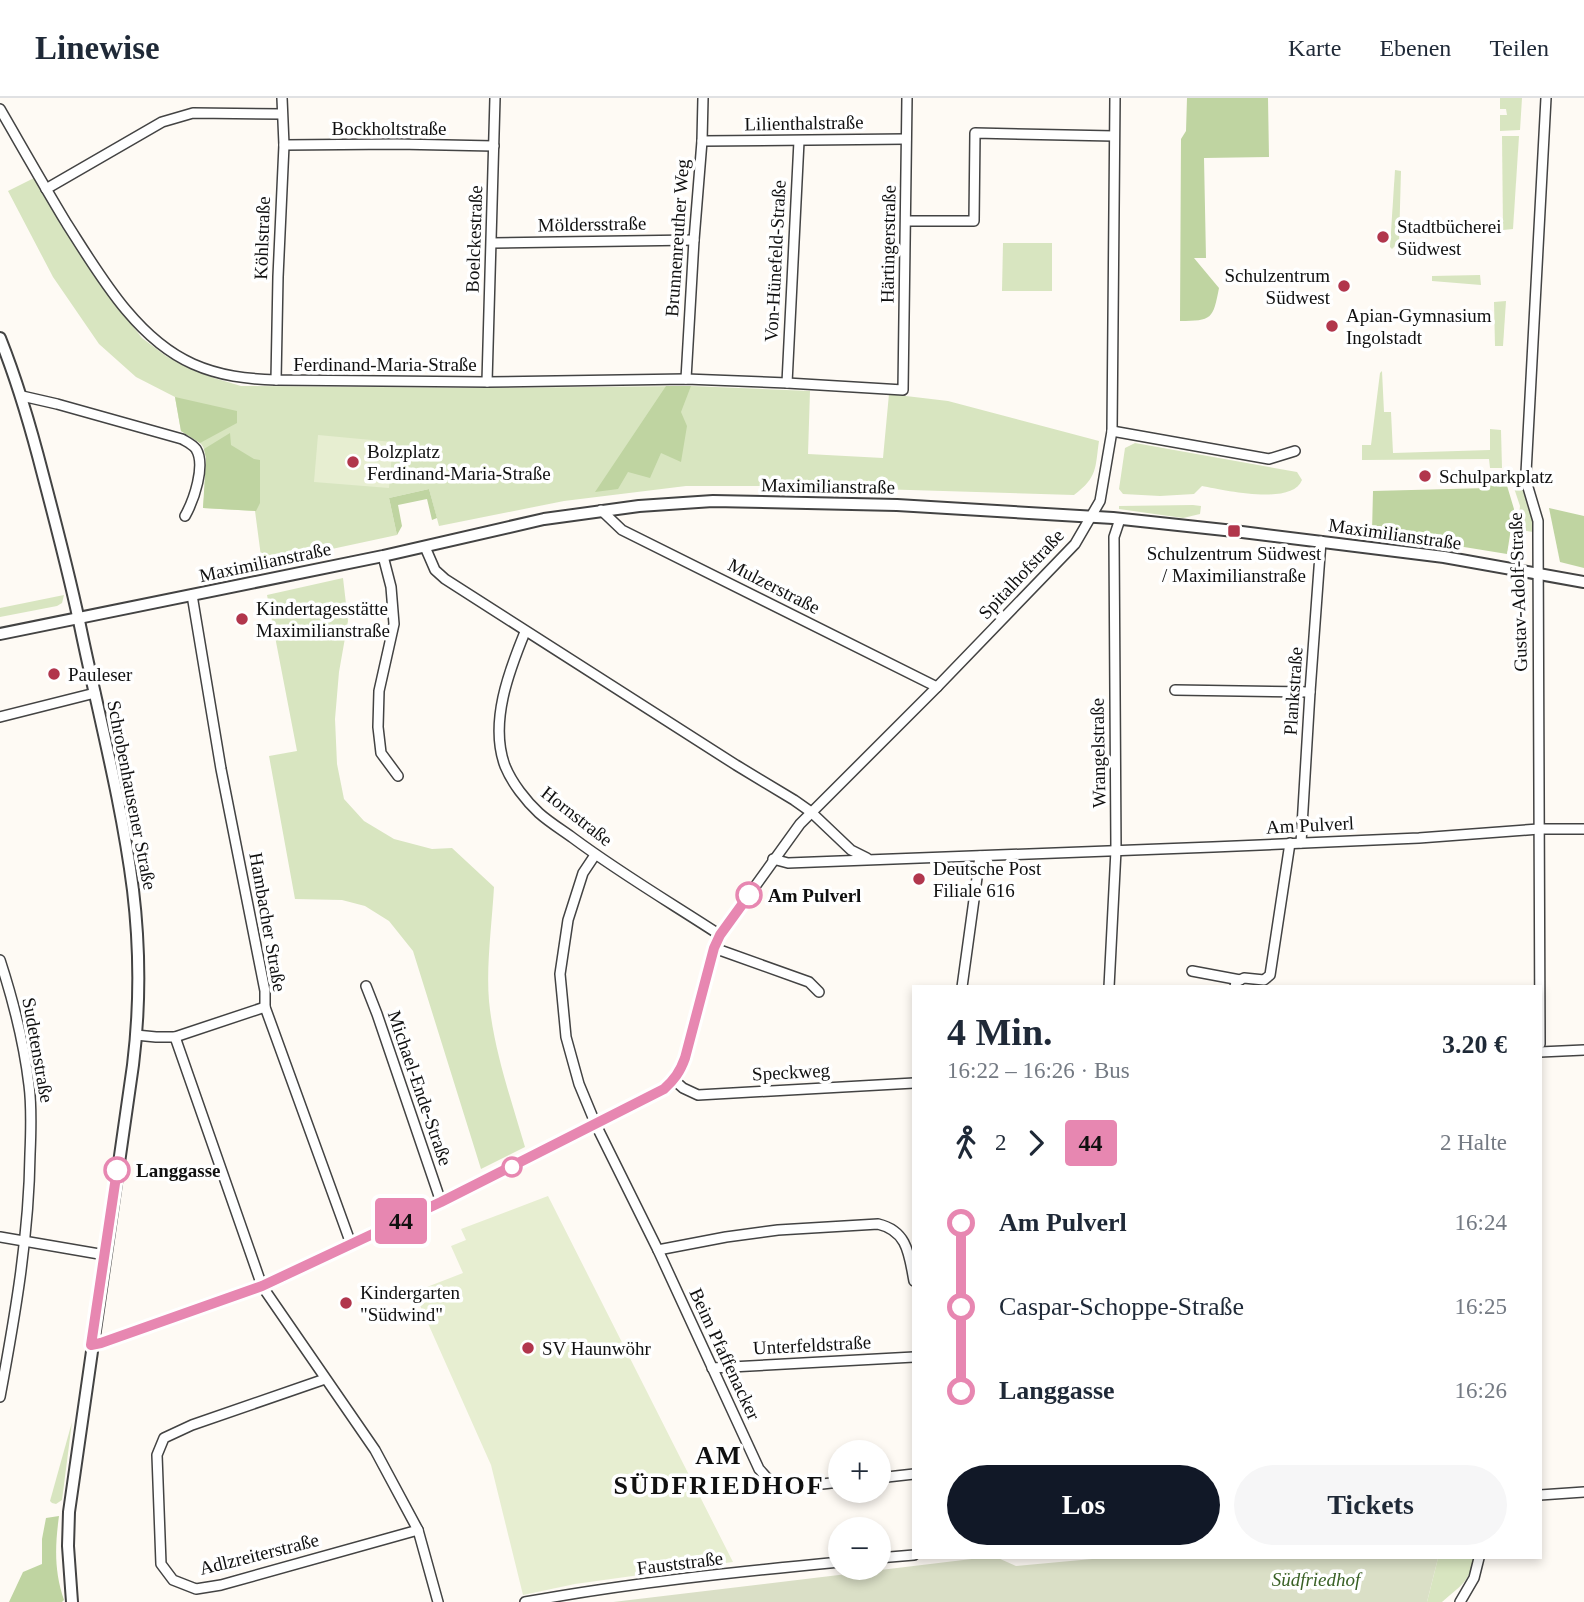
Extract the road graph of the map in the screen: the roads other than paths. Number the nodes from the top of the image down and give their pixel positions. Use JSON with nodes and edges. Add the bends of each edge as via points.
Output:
{"nodes":[{"id":1,"x":282,"y":98,"type":"edge"},
{"id":2,"x":495,"y":98,"type":"edge"},
{"id":3,"x":703,"y":98,"type":"edge"},
{"id":4,"x":907,"y":98,"type":"edge"},
{"id":5,"x":1115,"y":98,"type":"edge"},
{"id":6,"x":1546,"y":98,"type":"edge"},
{"id":7,"x":0,"y":109,"type":"edge"},
{"id":8,"x":282,"y":114,"type":"junction"},
{"id":9,"x":1114,"y":136,"type":"junction"},
{"id":10,"x":906,"y":139,"type":"junction"},
{"id":11,"x":702,"y":141,"type":"junction"},
{"id":12,"x":799,"y":141,"type":"junction"},
{"id":13,"x":284,"y":145,"type":"junction"},
{"id":14,"x":494,"y":146,"type":"junction"},
{"id":15,"x":46,"y":189,"type":"junction"},
{"id":16,"x":906,"y":221,"type":"junction"},
{"id":17,"x":694,"y":240,"type":"junction"},
{"id":18,"x":492,"y":243,"type":"junction"},
{"id":19,"x":0,"y":338,"type":"edge"},
{"id":20,"x":5,"y":363,"type":"edge"},
{"id":21,"x":686,"y":379,"type":"junction"},
{"id":22,"x":276,"y":380,"type":"junction"},
{"id":23,"x":487,"y":382,"type":"junction"},
{"id":24,"x":786,"y":383,"type":"junction"},
{"id":25,"x":903,"y":390,"type":"joint"},
{"id":26,"x":22,"y":396,"type":"junction"},
{"id":27,"x":1112,"y":431,"type":"junction"},
{"id":28,"x":1295,"y":451,"type":"dead end"},
{"id":29,"x":601,"y":510,"type":"junction"},
{"id":30,"x":185,"y":516,"type":"dead end"},
{"id":31,"x":1091,"y":517,"type":"junction"},
{"id":32,"x":1120,"y":519,"type":"junction"},
{"id":33,"x":1321,"y":541,"type":"junction"},
{"id":34,"x":425,"y":547,"type":"junction"},
{"id":35,"x":383,"y":556,"type":"junction"},
{"id":36,"x":1538,"y":573,"type":"junction"},
{"id":37,"x":1584,"y":582,"type":"edge"},
{"id":38,"x":192,"y":595,"type":"junction"},
{"id":39,"x":78,"y":618,"type":"junction"},
{"id":40,"x":525,"y":632,"type":"junction"},
{"id":41,"x":0,"y":634,"type":"edge"},
{"id":42,"x":937,"y":687,"type":"junction"},
{"id":43,"x":1175,"y":690,"type":"dead end"},
{"id":44,"x":1310,"y":692,"type":"junction"},
{"id":45,"x":95,"y":693,"type":"junction"},
{"id":46,"x":0,"y":717,"type":"edge"},
{"id":47,"x":398,"y":776,"type":"dead end"},
{"id":48,"x":811,"y":813,"type":"junction"},
{"id":49,"x":1584,"y":829,"type":"edge"},
{"id":50,"x":1538,"y":830,"type":"junction"},
{"id":51,"x":1290,"y":843,"type":"junction"},
{"id":52,"x":1301,"y":843,"type":"junction"},
{"id":53,"x":1116,"y":850,"type":"junction"},
{"id":54,"x":595,"y":855,"type":"junction"},
{"id":55,"x":980,"y":856,"type":"junction"},
{"id":56,"x":773,"y":859,"type":"junction"},
{"id":57,"x":869,"y":859,"type":"junction"},
{"id":58,"x":720,"y":935,"type":"junction"},
{"id":59,"x":714,"y":948,"type":"junction"},
{"id":60,"x":0,"y":960,"type":"edge"},
{"id":61,"x":1192,"y":971,"type":"dead end"},
{"id":62,"x":1238,"y":984,"type":"edge"},
{"id":63,"x":962,"y":985,"type":"edge"},
{"id":64,"x":1109,"y":985,"type":"edge"},
{"id":65,"x":1539,"y":985,"type":"edge"},
{"id":66,"x":366,"y":986,"type":"dead end"},
{"id":67,"x":819,"y":992,"type":"dead end"},
{"id":68,"x":265,"y":1007,"type":"junction"},
{"id":69,"x":136,"y":1035,"type":"junction"},
{"id":70,"x":174,"y":1037,"type":"junction"},
{"id":71,"x":1584,"y":1050,"type":"edge"},
{"id":72,"x":1542,"y":1052,"type":"edge"},
{"id":73,"x":674,"y":1080,"type":"junction"},
{"id":74,"x":912,"y":1083,"type":"edge"},
{"id":75,"x":596,"y":1125,"type":"junction"},
{"id":76,"x":441,"y":1202,"type":"junction"},
{"id":77,"x":0,"y":1237,"type":"edge"},
{"id":78,"x":25,"y":1241,"type":"junction"},
{"id":79,"x":351,"y":1244,"type":"junction"},
{"id":80,"x":658,"y":1250,"type":"junction"},
{"id":81,"x":105,"y":1255,"type":"junction"},
{"id":82,"x":912,"y":1270,"type":"edge"},
{"id":83,"x":262,"y":1286,"type":"junction"},
{"id":84,"x":91,"y":1345,"type":"junction"},
{"id":85,"x":912,"y":1357,"type":"edge"},
{"id":86,"x":3,"y":1359,"type":"edge"},
{"id":87,"x":712,"y":1368,"type":"junction"},
{"id":88,"x":325,"y":1379,"type":"junction"},
{"id":89,"x":0,"y":1397,"type":"edge"},
{"id":90,"x":912,"y":1475,"type":"edge"},
{"id":91,"x":891,"y":1477,"type":"edge"},
{"id":92,"x":828,"y":1483,"type":"edge"},
{"id":93,"x":1584,"y":1492,"type":"edge"},
{"id":94,"x":1542,"y":1495,"type":"edge"},
{"id":95,"x":418,"y":1530,"type":"junction"},
{"id":96,"x":912,"y":1555,"type":"edge"},
{"id":97,"x":891,"y":1558,"type":"edge"},
{"id":98,"x":1479,"y":1559,"type":"edge"},
{"id":99,"x":828,"y":1563,"type":"edge"},
{"id":100,"x":72,"y":1602,"type":"edge"},
{"id":101,"x":438,"y":1602,"type":"edge"},
{"id":102,"x":525,"y":1602,"type":"edge"},
{"id":103,"x":1460,"y":1602,"type":"edge"}],
"edges":[{"from":1,"to":8,"type":"street","name":"Köhlstraße"},
{"from":2,"to":14,"type":"street","name":"Boelckestraße"},
{"from":3,"to":11,"type":"street","name":"Brunnenreuther Weg"},
{"from":4,"to":10,"type":"street","name":"Härtingerstraße"},
{"from":5,"to":9,"type":"street","name":"Spitalhofstraße"},
{"from":6,"to":36,"type":"street","name":"Gustav-Adolf-Straße","via":[[1525,473],[1538,521]]},
{"from":7,"to":15,"type":"street","name":"Ferdinand-Maria-Straße"},
{"from":8,"to":13,"type":"street","name":"Köhlstraße"},
{"from":8,"to":15,"type":"street","via":[[192,113],[162,122]]},
{"from":9,"to":16,"type":"street","via":[[975,133],[974,220]]},
{"from":9,"to":27,"type":"street","name":"Spitalhofstraße"},
{"from":10,"to":12,"type":"street","name":"Lilienthalstraße"},
{"from":10,"to":16,"type":"street","name":"Härtingerstraße"},
{"from":11,"to":12,"type":"street","name":"Lilienthalstraße"},
{"from":11,"to":17,"type":"street","name":"Brunnenreuther Weg"},
{"from":12,"to":24,"type":"street","name":"Von-Hünefeld-Straße"},
{"from":13,"to":14,"type":"street","name":"Bockholtstraße"},
{"from":13,"to":22,"type":"street","name":"Köhlstraße"},
{"from":14,"to":18,"type":"street","name":"Boelckestraße"},
{"from":15,"to":22,"type":"street","name":"Ferdinand-Maria-Straße","via":[[98,274],[144,330],[191,364],[242,379]]},
{"from":16,"to":25,"type":"street","name":"Härtingerstraße"},
{"from":17,"to":18,"type":"street","name":"Möldersstraße"},
{"from":17,"to":21,"type":"street","name":"Brunnenreuther Weg"},
{"from":18,"to":23,"type":"street","name":"Boelckestraße"},
{"from":19,"to":20,"type":"street","name":"Schrobenhausener Straße"},
{"from":20,"to":26,"type":"street","name":"Schrobenhausener Straße"},
{"from":21,"to":23,"type":"street","name":"Ferdinand-Maria-Straße"},
{"from":21,"to":24,"type":"street","name":"Ferdinand-Maria-Straße"},
{"from":22,"to":23,"type":"street","name":"Ferdinand-Maria-Straße"},
{"from":24,"to":25,"type":"street","name":"Ferdinand-Maria-Straße"},
{"from":26,"to":30,"type":"street","via":[[182,439],[193,446],[199,456],[197,487]]},
{"from":26,"to":39,"type":"street","name":"Schrobenhausener Straße"},
{"from":27,"to":28,"type":"street","via":[[1269,459]]},
{"from":27,"to":31,"type":"street","name":"Spitalhofstraße","via":[[1100,501]]},
{"from":29,"to":31,"type":"street","name":"Maximilianstraße","via":[[713,501],[897,505]]},
{"from":29,"to":34,"type":"street","name":"Maximilianstraße"},
{"from":29,"to":42,"type":"street","name":"Mulzerstraße","via":[[622,530]]},
{"from":31,"to":32,"type":"street","name":"Maximilianstraße"},
{"from":31,"to":42,"type":"street","name":"Spitalhofstraße","via":[[1076,544]]},
{"from":32,"to":33,"type":"street","name":"Maximilianstraße"},
{"from":32,"to":53,"type":"street","name":"Wrangelstraße","via":[[1114,537]]},
{"from":33,"to":36,"type":"street","name":"Maximilianstraße"},
{"from":33,"to":44,"type":"street","name":"Plankstraße"},
{"from":34,"to":35,"type":"street","name":"Maximilianstraße"},
{"from":34,"to":40,"type":"street","via":[[435,570],[445,579]]},
{"from":35,"to":38,"type":"street","name":"Maximilianstraße"},
{"from":35,"to":47,"type":"street","via":[[394,624],[379,691],[377,727],[380,753]]},
{"from":36,"to":37,"type":"street","name":"Maximilianstraße"},
{"from":36,"to":50,"type":"street","name":"Gustav-Adolf-Straße"},
{"from":38,"to":39,"type":"street","name":"Maximilianstraße"},
{"from":38,"to":68,"type":"street","name":"Hambacher Straße"},
{"from":39,"to":41,"type":"street","name":"Maximilianstraße"},
{"from":39,"to":45,"type":"street","name":"Schrobenhausener Straße"},
{"from":40,"to":48,"type":"street"},
{"from":40,"to":54,"type":"street","name":"Hornstraße","via":[[504,694],[500,740],[505,765],[539,813]]},
{"from":42,"to":48,"type":"street","name":"Spitalhofstraße"},
{"from":43,"to":44,"type":"street"},
{"from":44,"to":52,"type":"street","name":"Plankstraße"},
{"from":45,"to":46,"type":"street"},
{"from":45,"to":69,"type":"street","name":"Schrobenhausener Straße","via":[[133,893]]},
{"from":48,"to":56,"type":"street","name":"Spitalhofstraße"},
{"from":48,"to":57,"type":"street"},
{"from":49,"to":50,"type":"street","name":"Am Pulverl"},
{"from":50,"to":52,"type":"street","name":"Am Pulverl"},
{"from":50,"to":65,"type":"street","name":"Gustav-Adolf-Straße"},
{"from":51,"to":52,"type":"street","name":"Am Pulverl"},
{"from":51,"to":53,"type":"street","name":"Am Pulverl"},
{"from":51,"to":62,"type":"street","via":[[1270,975],[1264,980],[1244,978]]},
{"from":53,"to":55,"type":"street","name":"Am Pulverl"},
{"from":53,"to":64,"type":"street","name":"Wrangelstraße"},
{"from":54,"to":58,"type":"street","name":"Hornstraße"},
{"from":54,"to":75,"type":"street","name":"Beim Pfaffenacker","via":[[583,873],[568,920],[560,974],[566,1037]]},
{"from":55,"to":57,"type":"street","name":"Am Pulverl"},
{"from":55,"to":63,"type":"street"},
{"from":56,"to":57,"type":"street","name":"Am Pulverl","via":[[788,863]]},
{"from":56,"to":58,"type":"street","name":"Spitalhofstraße"},
{"from":58,"to":59,"type":"street"},
{"from":59,"to":67,"type":"street","via":[[809,982]]},
{"from":59,"to":73,"type":"street","via":[[685,1058]]},
{"from":60,"to":78,"type":"street","name":"Sudetenstraße","via":[[29,1084]]},
{"from":61,"to":62,"type":"street"},
{"from":66,"to":76,"type":"street","name":"Michael-Ende-Straße"},
{"from":68,"to":70,"type":"street"},
{"from":68,"to":79,"type":"street","name":"Hambacher Straße"},
{"from":69,"to":70,"type":"street"},
{"from":69,"to":81,"type":"street","name":"Schrobenhausener Straße"},
{"from":70,"to":83,"type":"street"},
{"from":71,"to":72,"type":"street"},
{"from":73,"to":74,"type":"street","name":"Speckweg","via":[[698,1095]]},
{"from":73,"to":75,"type":"street"},
{"from":75,"to":76,"type":"street"},
{"from":75,"to":80,"type":"street","name":"Beim Pfaffenacker"},
{"from":76,"to":79,"type":"street"},
{"from":77,"to":78,"type":"street"},
{"from":78,"to":81,"type":"street"},
{"from":78,"to":86,"type":"street","name":"Sudetenstraße","via":[[11,1341]]},
{"from":79,"to":83,"type":"street"},
{"from":80,"to":82,"type":"street","via":[[778,1230],[878,1224],[900,1235]]},
{"from":80,"to":87,"type":"street","name":"Beim Pfaffenacker"},
{"from":81,"to":84,"type":"street","name":"Schrobenhausener Straße"},
{"from":83,"to":84,"type":"street"},
{"from":83,"to":88,"type":"street"},
{"from":84,"to":100,"type":"street","name":"Schrobenhausener Straße","via":[[69,1512]]},
{"from":85,"to":87,"type":"street","name":"Unterfeldstraße"},
{"from":86,"to":89,"type":"street","name":"Sudetenstraße"},
{"from":87,"to":92,"type":"street","name":"Beim Pfaffenacker","via":[[768,1480]]},
{"from":88,"to":95,"type":"street","via":[[375,1450]]},
{"from":88,"to":95,"type":"street","name":"Adlzreiterstraße","via":[[164,1437],[158,1455],[161,1564],[173,1580],[196,1589],[220,1586]]},
{"from":90,"to":91,"type":"street"},
{"from":93,"to":94,"type":"street"},
{"from":95,"to":101,"type":"street"},
{"from":96,"to":97,"type":"street"},
{"from":98,"to":103,"type":"street"},
{"from":99,"to":102,"type":"street","name":"Fauststraße"}]}
